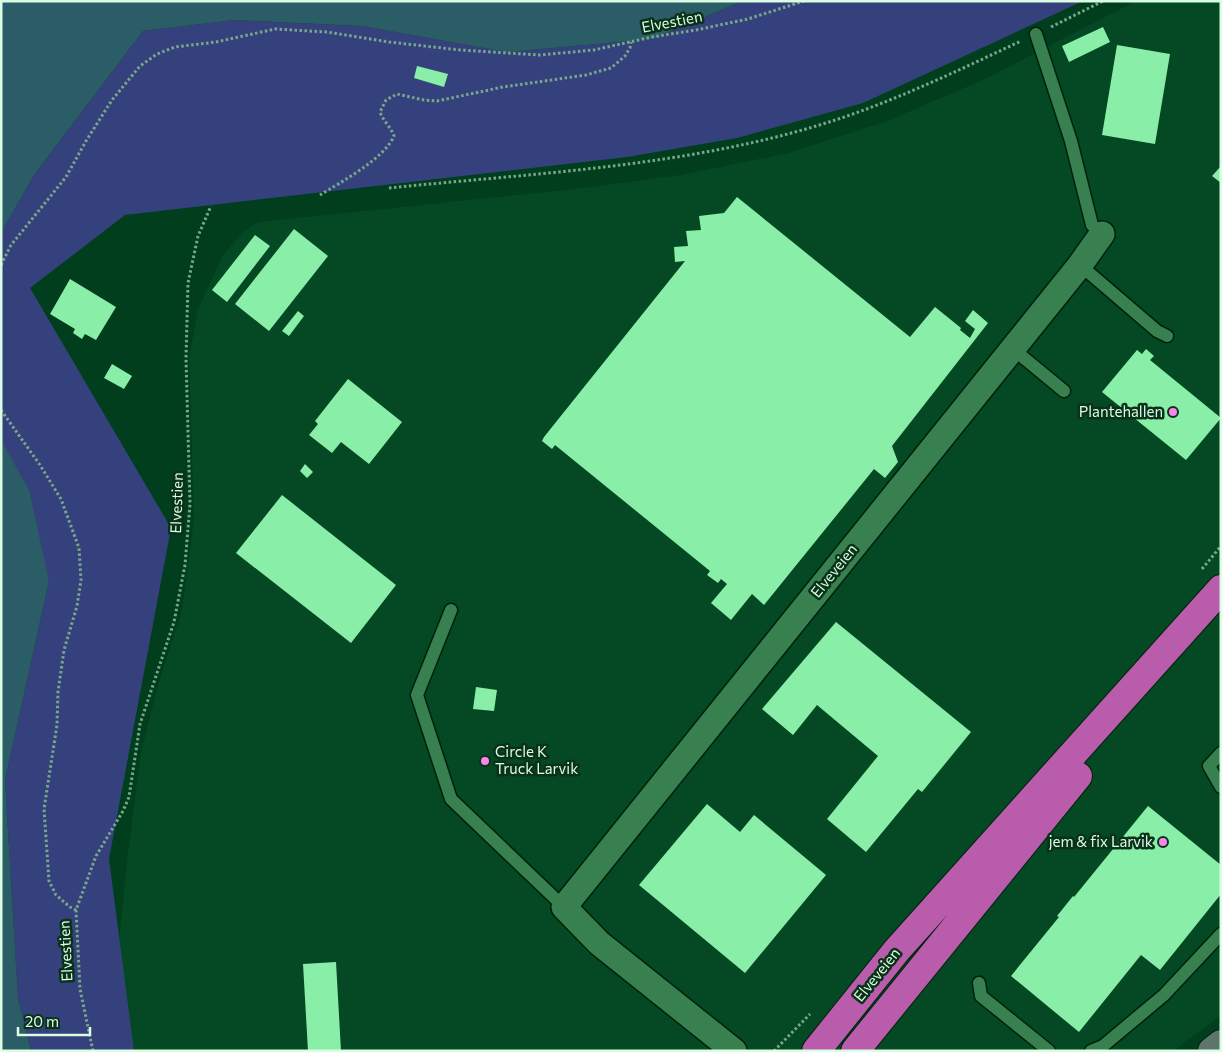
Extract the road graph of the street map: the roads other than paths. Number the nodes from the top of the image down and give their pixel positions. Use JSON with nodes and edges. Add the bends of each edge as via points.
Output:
{"nodes":[{"id":1,"x":1036,"y":34,"type":"road end"},
{"id":2,"x":1102,"y":234,"type":"joint"},
{"id":3,"x":1080,"y":265,"type":"junction"},
{"id":4,"x":1167,"y":336,"type":"dead end"},
{"id":5,"x":1013,"y":349,"type":"junction"},
{"id":6,"x":1064,"y":391,"type":"dead end"},
{"id":7,"x":1221,"y":589,"type":"edge"},
{"id":8,"x":452,"y":610,"type":"dead end"},
{"id":9,"x":1221,"y":753,"type":"edge"},
{"id":10,"x":1221,"y":787,"type":"edge"},
{"id":11,"x":564,"y":907,"type":"junction"},
{"id":12,"x":1221,"y":934,"type":"edge"},
{"id":13,"x":979,"y":983,"type":"dead end"},
{"id":14,"x":1221,"y":1044,"type":"edge"},
{"id":15,"x":734,"y":1051,"type":"edge"},
{"id":16,"x":816,"y":1051,"type":"edge"},
{"id":17,"x":855,"y":1051,"type":"edge"},
{"id":18,"x":1049,"y":1051,"type":"edge"},
{"id":19,"x":1091,"y":1051,"type":"edge"},
{"id":20,"x":1212,"y":1051,"type":"edge"}],
"edges":[{"from":1,"to":2,"type":"lane","via":[[1071,141],[1092,225]]},
{"from":2,"to":3,"type":"street","name":"Elveveien"},
{"from":3,"to":4,"type":"lane"},
{"from":3,"to":5,"type":"street","name":"Elveveien"},
{"from":5,"to":6,"type":"lane"},
{"from":5,"to":11,"type":"street","name":"Elveveien"},
{"from":7,"to":16,"type":"highway","name":"Elveveien","via":[[897,950]]},
{"from":7,"to":17,"type":"highway","name":"Elveveien","via":[[1129,711]]},
{"from":8,"to":11,"type":"lane","via":[[417,695],[451,799]]},
{"from":9,"to":10,"type":"lane","via":[[1209,766]]},
{"from":11,"to":15,"type":"street","via":[[599,943]]},
{"from":12,"to":19,"type":"lane","via":[[1164,995],[1103,1046]]},
{"from":13,"to":18,"type":"lane","via":[[981,996]]},
{"from":14,"to":20,"type":"main road"}]}
